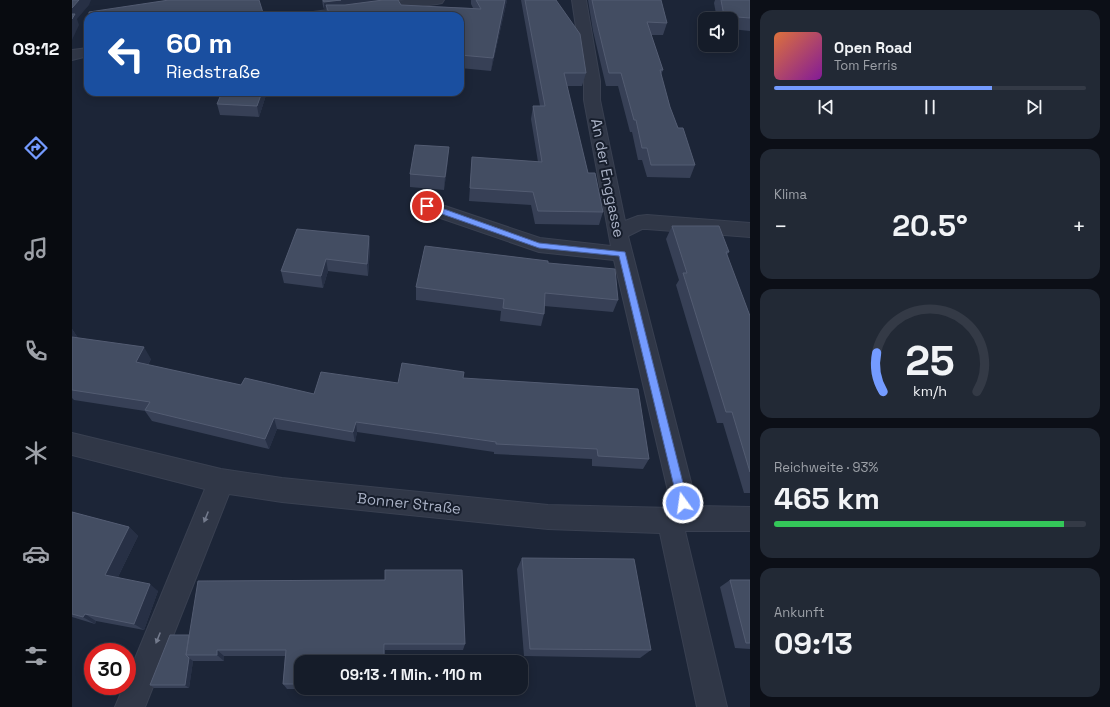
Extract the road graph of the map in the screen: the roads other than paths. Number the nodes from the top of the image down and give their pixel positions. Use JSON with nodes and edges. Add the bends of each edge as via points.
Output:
{"nodes":[{"id":1,"x":437,"y":0,"type":"edge"},
{"id":2,"x":579,"y":0,"type":"edge"},
{"id":3,"x":344,"y":12,"type":"edge"},
{"id":4,"x":84,"y":53,"type":"edge"},
{"id":5,"x":72,"y":55,"type":"edge"},
{"id":6,"x":427,"y":206,"type":"dead end"},
{"id":7,"x":750,"y":230,"type":"edge"},
{"id":8,"x":618,"y":233,"type":"junction"},
{"id":9,"x":622,"y":254,"type":"junction"},
{"id":10,"x":72,"y":444,"type":"edge"},
{"id":11,"x":220,"y":481,"type":"junction"},
{"id":12,"x":750,"y":519,"type":"edge"},
{"id":13,"x":678,"y":520,"type":"junction"},
{"id":14,"x":130,"y":707,"type":"edge"},
{"id":15,"x":712,"y":707,"type":"edge"}],
"edges":[{"from":1,"to":3,"type":"street"},
{"from":2,"to":8,"type":"street","name":"An der Enggasse","via":[[592,81],[592,100]]},
{"from":4,"to":5,"type":"street"},
{"from":6,"to":9,"type":"street","via":[[539,245]]},
{"from":7,"to":8,"type":"street","via":[[646,222]]},
{"from":8,"to":9,"type":"street","name":"An der Enggasse"},
{"from":9,"to":13,"type":"street","name":"An der Enggasse"},
{"from":10,"to":11,"type":"street","name":"Bonner Straße"},
{"from":11,"to":13,"type":"street","name":"Bonner Straße","via":[[282,490],[548,517]]},
{"from":11,"to":14,"type":"street","one_way":true},
{"from":12,"to":13,"type":"street","name":"Bonner Straße"},
{"from":13,"to":15,"type":"street","name":"An der Enggasse"}]}
